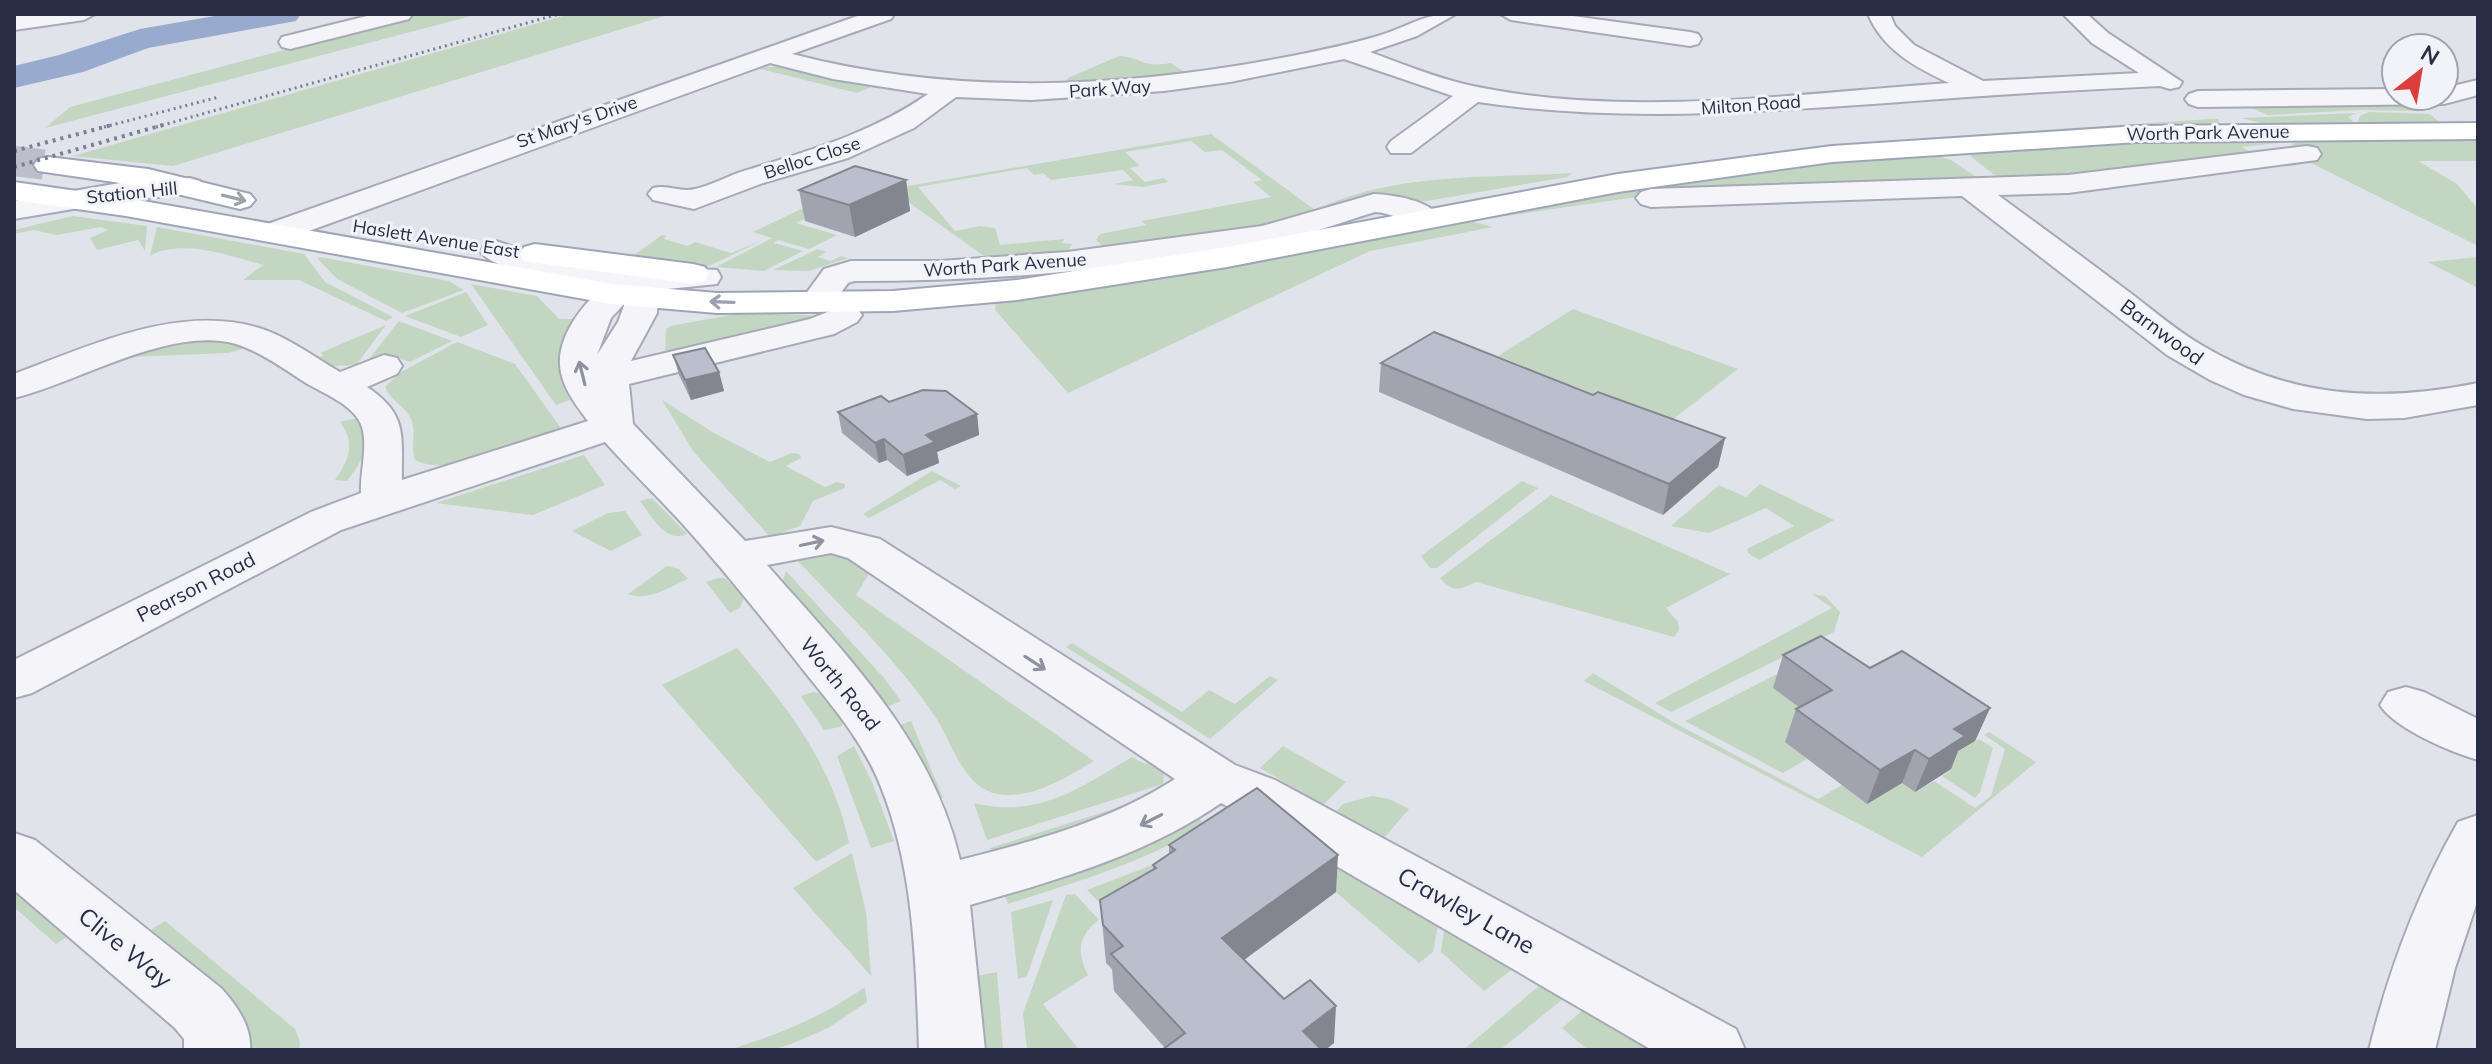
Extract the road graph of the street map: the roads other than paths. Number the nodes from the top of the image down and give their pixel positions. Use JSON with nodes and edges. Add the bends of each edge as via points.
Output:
{"nodes":[{"id":1,"x":84,"y":14,"type":"edge"},
{"id":2,"x":401,"y":14,"type":"edge"},
{"id":3,"x":883,"y":14,"type":"edge"},
{"id":4,"x":1445,"y":14,"type":"edge"},
{"id":5,"x":1511,"y":14,"type":"edge"},
{"id":6,"x":1879,"y":14,"type":"edge"},
{"id":7,"x":2074,"y":14,"type":"edge"},
{"id":8,"x":14,"y":23,"type":"edge"},
{"id":9,"x":1690,"y":39,"type":"dead end"},
{"id":10,"x":290,"y":42,"type":"dead end"},
{"id":11,"x":1345,"y":51,"type":"junction"},
{"id":12,"x":768,"y":55,"type":"junction"},
{"id":13,"x":2165,"y":79,"type":"junction"},
{"id":14,"x":1978,"y":88,"type":"junction"},
{"id":15,"x":951,"y":89,"type":"junction"},
{"id":16,"x":1473,"y":93,"type":"junction"},
{"id":17,"x":2380,"y":98,"type":"edge"},
{"id":18,"x":2198,"y":99,"type":"junction"},
{"id":19,"x":2438,"y":112,"type":"edge"},
{"id":20,"x":2478,"y":130,"type":"edge"},
{"id":21,"x":2255,"y":132,"type":"junction"},
{"id":22,"x":1938,"y":146,"type":"junction"},
{"id":23,"x":1401,"y":147,"type":"dead end"},
{"id":24,"x":2307,"y":154,"type":"dead end"},
{"id":25,"x":58,"y":166,"type":"joint"},
{"id":26,"x":190,"y":187,"type":"junction"},
{"id":27,"x":2007,"y":187,"type":"junction"},
{"id":28,"x":1971,"y":189,"type":"junction"},
{"id":29,"x":14,"y":191,"type":"tunnel mouth"},
{"id":30,"x":663,"y":194,"type":"dead end"},
{"id":31,"x":1651,"y":198,"type":"dead end"},
{"id":32,"x":64,"y":205,"type":"junction"},
{"id":33,"x":14,"y":210,"type":"edge"},
{"id":34,"x":313,"y":218,"type":"junction"},
{"id":35,"x":1426,"y":218,"type":"junction"},
{"id":36,"x":14,"y":223,"type":"edge"},
{"id":37,"x":273,"y":233,"type":"junction"},
{"id":38,"x":496,"y":251,"type":"junction"},
{"id":39,"x":705,"y":277,"type":"junction"},
{"id":40,"x":632,"y":291,"type":"junction"},
{"id":41,"x":830,"y":300,"type":"junction"},
{"id":42,"x":384,"y":366,"type":"dead end"},
{"id":43,"x":339,"y":386,"type":"junction"},
{"id":44,"x":14,"y":387,"type":"edge"},
{"id":45,"x":2478,"y":394,"type":"edge"},
{"id":46,"x":612,"y":401,"type":"junction"},
{"id":47,"x":383,"y":500,"type":"junction"},
{"id":48,"x":735,"y":555,"type":"junction"},
{"id":49,"x":14,"y":681,"type":"edge"},
{"id":50,"x":2406,"y":705,"type":"dead end"},
{"id":51,"x":2478,"y":741,"type":"edge"},
{"id":52,"x":1216,"y":779,"type":"junction"},
{"id":53,"x":2478,"y":837,"type":"edge"},
{"id":54,"x":14,"y":856,"type":"edge"},
{"id":55,"x":938,"y":890,"type":"junction"},
{"id":56,"x":217,"y":1050,"type":"edge"},
{"id":57,"x":952,"y":1050,"type":"edge"},
{"id":58,"x":1712,"y":1050,"type":"edge"},
{"id":59,"x":2402,"y":1050,"type":"edge"}],
"edges":[{"from":1,"to":8,"type":"street"},
{"from":2,"to":10,"type":"street"},
{"from":3,"to":12,"type":"street","name":"St Mary's Drive"},
{"from":4,"to":11,"type":"street","name":"Park Way","via":[[1411,33]]},
{"from":5,"to":9,"type":"street"},
{"from":6,"to":14,"type":"street","via":[[1900,45]]},
{"from":7,"to":13,"type":"street","via":[[2100,38]]},
{"from":11,"to":15,"type":"street","name":"Park Way","via":[[1213,79],[1127,89]]},
{"from":11,"to":16,"type":"street","name":"Milton Road"},
{"from":12,"to":15,"type":"street","name":"Park Way","via":[[851,76]]},
{"from":12,"to":34,"type":"street","name":"St Mary's Drive"},
{"from":13,"to":14,"type":"street","name":"Milton Road"},
{"from":13,"to":18,"type":"street"},
{"from":14,"to":16,"type":"street","name":"Milton Road","via":[[1650,110]]},
{"from":15,"to":30,"type":"street","name":"Belloc Close","via":[[905,122],[838,152],[694,200]]},
{"from":16,"to":23,"type":"street"},
{"from":17,"to":18,"type":"street"},
{"from":18,"to":21,"type":"street"},
{"from":19,"to":20,"type":"street"},
{"from":20,"to":21,"type":"main road","name":"Worth Park Avenue"},
{"from":21,"to":22,"type":"main road","name":"Worth Park Avenue"},
{"from":22,"to":27,"type":"street"},
{"from":22,"to":35,"type":"main road","name":"Worth Park Avenue","via":[[1708,169]]},
{"from":24,"to":27,"type":"street","name":"Worth Park Avenue"},
{"from":25,"to":26,"type":"main road","name":"Haslett Avenue East"},
{"from":25,"to":32,"type":"street","name":"Station Hill","via":[[83,174],[89,184],[86,192]]},
{"from":26,"to":32,"type":"street","name":"Station Hill","via":[[126,191]]},
{"from":26,"to":34,"type":"main road","name":"Haslett Avenue East","one_way":true},
{"from":27,"to":28,"type":"street","name":"Worth Park Avenue"},
{"from":28,"to":31,"type":"street","name":"Worth Park Avenue"},
{"from":28,"to":45,"type":"street","name":"Barnwood","via":[[2188,353],[2237,380],[2313,402],[2361,408],[2418,407]]},
{"from":29,"to":32,"type":"main road","name":"Haslett Avenue East"},
{"from":32,"to":33,"type":"street","name":"Station Hill"},
{"from":32,"to":36,"type":"street","name":"Station Hill"},
{"from":32,"to":37,"type":"main road","name":"Haslett Avenue East","via":[[105,203]]},
{"from":34,"to":37,"type":"street","name":"St Mary's Drive"},
{"from":34,"to":38,"type":"main road","name":"Haslett Avenue East"},
{"from":35,"to":41,"type":"main road","name":"Worth Park Avenue","via":[[1227,257],[959,296]]},
{"from":35,"to":41,"type":"street","name":"Worth Park Avenue","via":[[1392,204],[1374,203],[1265,235],[1024,267],[851,271],[836,276]]},
{"from":37,"to":40,"type":"main road","name":"Haslett Avenue East"},
{"from":38,"to":39,"type":"main road","name":"Haslett Avenue East"},
{"from":38,"to":40,"type":"street","via":[[528,263],[627,279]]},
{"from":39,"to":40,"type":"street"},
{"from":39,"to":41,"type":"main road","name":"Haslett Avenue East"},
{"from":41,"to":40,"type":"main road","name":"Worth Park Avenue","one_way":true,"via":[[717,303]]},
{"from":40,"to":46,"type":"street","via":[[636,321],[613,359]]},
{"from":46,"to":40,"type":"street","name":"Worth Road","one_way":true,"via":[[590,397],[579,370],[579,350],[587,329]]},
{"from":41,"to":46,"type":"street","name":"Pearson Road","via":[[822,327]]},
{"from":42,"to":43,"type":"street"},
{"from":43,"to":44,"type":"street","via":[[247,336],[206,331],[134,344]]},
{"from":43,"to":47,"type":"street","via":[[381,418],[386,434]]},
{"from":46,"to":47,"type":"street","name":"Pearson Road"},
{"from":46,"to":48,"type":"street","name":"Worth Road"},
{"from":47,"to":49,"type":"street","name":"Pearson Road","via":[[287,540]]},
{"from":48,"to":52,"type":"street","name":"Crawley Lane","one_way":true,"via":[[831,540],[864,548]]},
{"from":48,"to":55,"type":"street","name":"Worth Road","via":[[876,726],[909,787]]},
{"from":50,"to":51,"type":"street"},
{"from":52,"to":55,"type":"street","one_way":true,"via":[[1179,806],[1096,844]]},
{"from":52,"to":58,"type":"street","name":"Crawley Lane","via":[[1310,824]]},
{"from":53,"to":59,"type":"street","via":[[2439,927]]},
{"from":54,"to":56,"type":"street","name":"Clive Way","via":[[198,1008],[212,1023]]},
{"from":55,"to":57,"type":"street","name":"Worth Road"}]}
